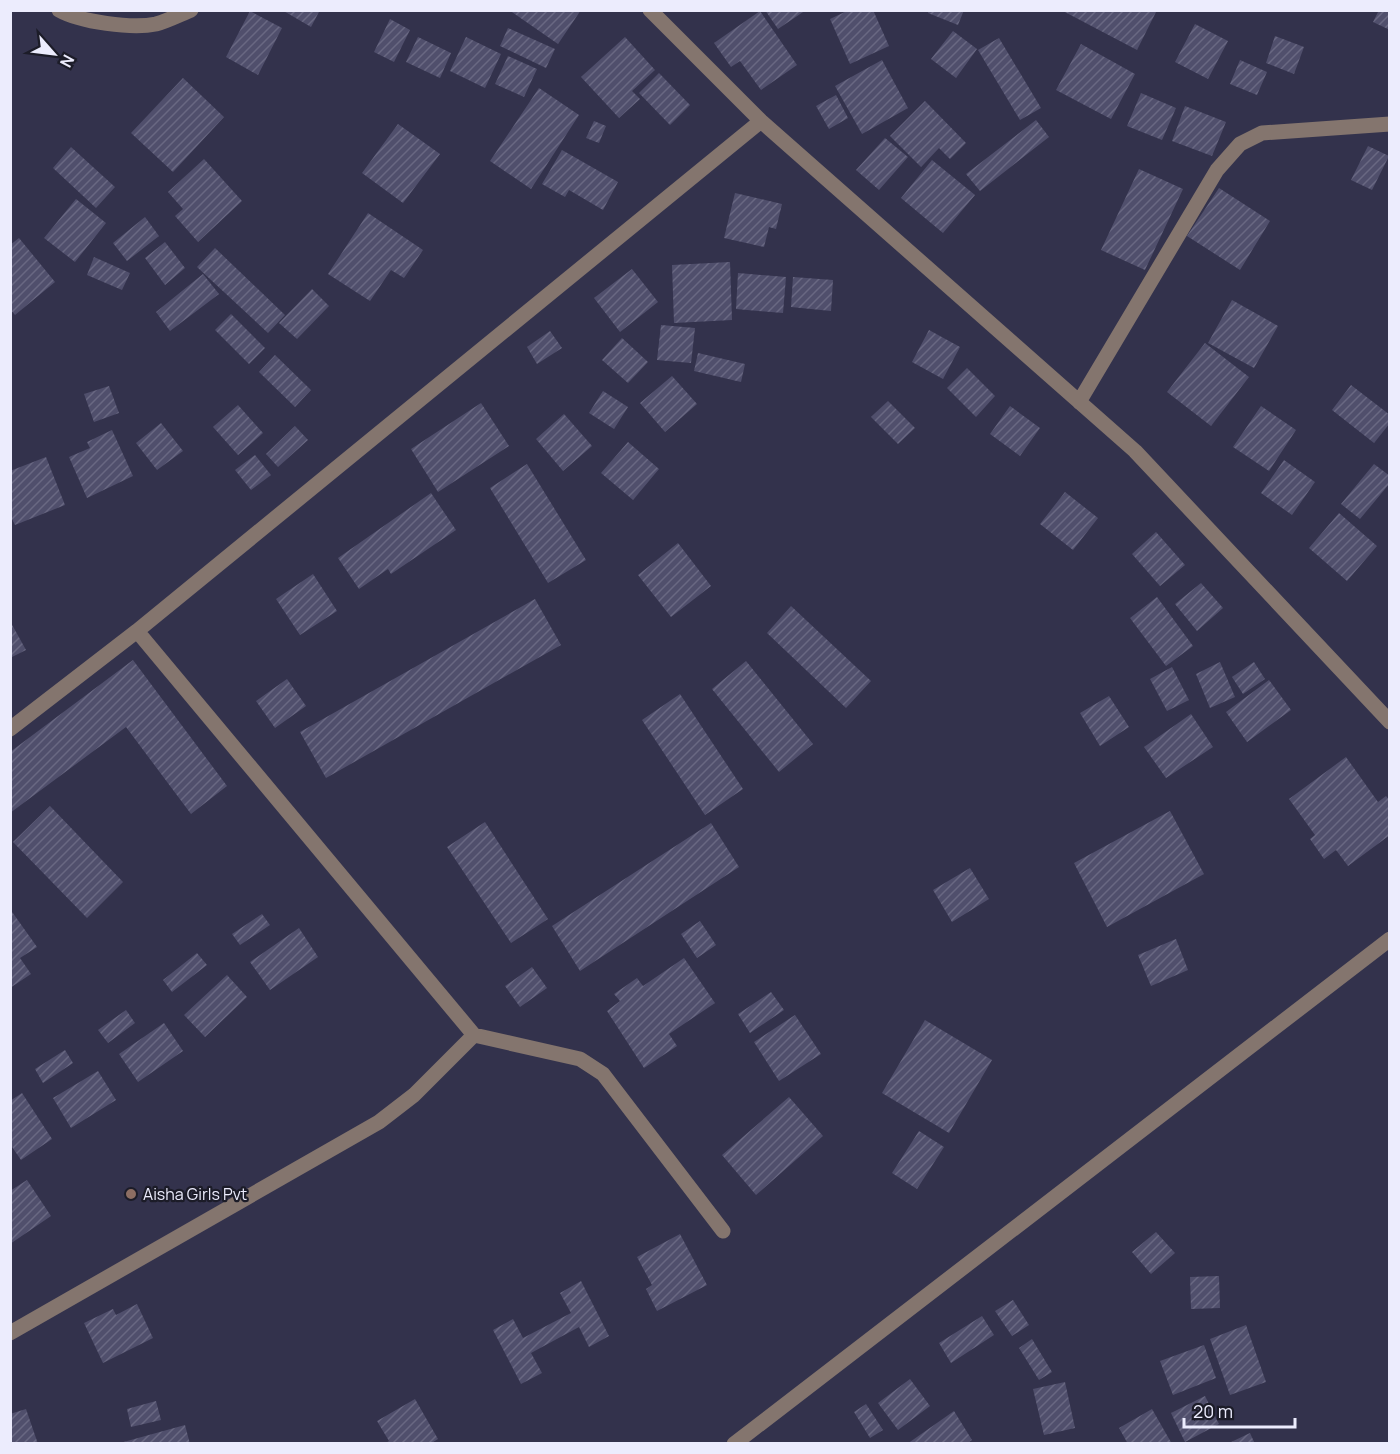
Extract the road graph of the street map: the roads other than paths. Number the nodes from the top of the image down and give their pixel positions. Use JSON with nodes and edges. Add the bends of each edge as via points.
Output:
{"nodes":[{"id":1,"x":59,"y":10,"type":"edge"},
{"id":2,"x":191,"y":10,"type":"edge"},
{"id":3,"x":650,"y":10,"type":"edge"},
{"id":4,"x":761,"y":121,"type":"junction"},
{"id":5,"x":1389,"y":124,"type":"edge"},
{"id":6,"x":1079,"y":402,"type":"junction"},
{"id":7,"x":138,"y":631,"type":"junction"},
{"id":8,"x":1389,"y":722,"type":"edge"},
{"id":9,"x":10,"y":729,"type":"edge"},
{"id":10,"x":1389,"y":939,"type":"edge"},
{"id":11,"x":474,"y":1035,"type":"junction"},
{"id":12,"x":723,"y":1231,"type":"dead end"},
{"id":13,"x":10,"y":1333,"type":"edge"},
{"id":14,"x":734,"y":1443,"type":"edge"}],
"edges":[{"from":1,"to":2,"type":"street","via":[[115,24],[154,24]]},
{"from":3,"to":4,"type":"street"},
{"from":4,"to":6,"type":"street"},
{"from":4,"to":7,"type":"street"},
{"from":5,"to":6,"type":"street","via":[[1262,133],[1240,144],[1217,170]]},
{"from":6,"to":8,"type":"street","via":[[1135,451]]},
{"from":7,"to":9,"type":"street"},
{"from":7,"to":11,"type":"street"},
{"from":10,"to":14,"type":"street"},
{"from":11,"to":12,"type":"street","via":[[580,1059],[603,1074]]},
{"from":11,"to":13,"type":"street","via":[[414,1095],[379,1122]]}]}
